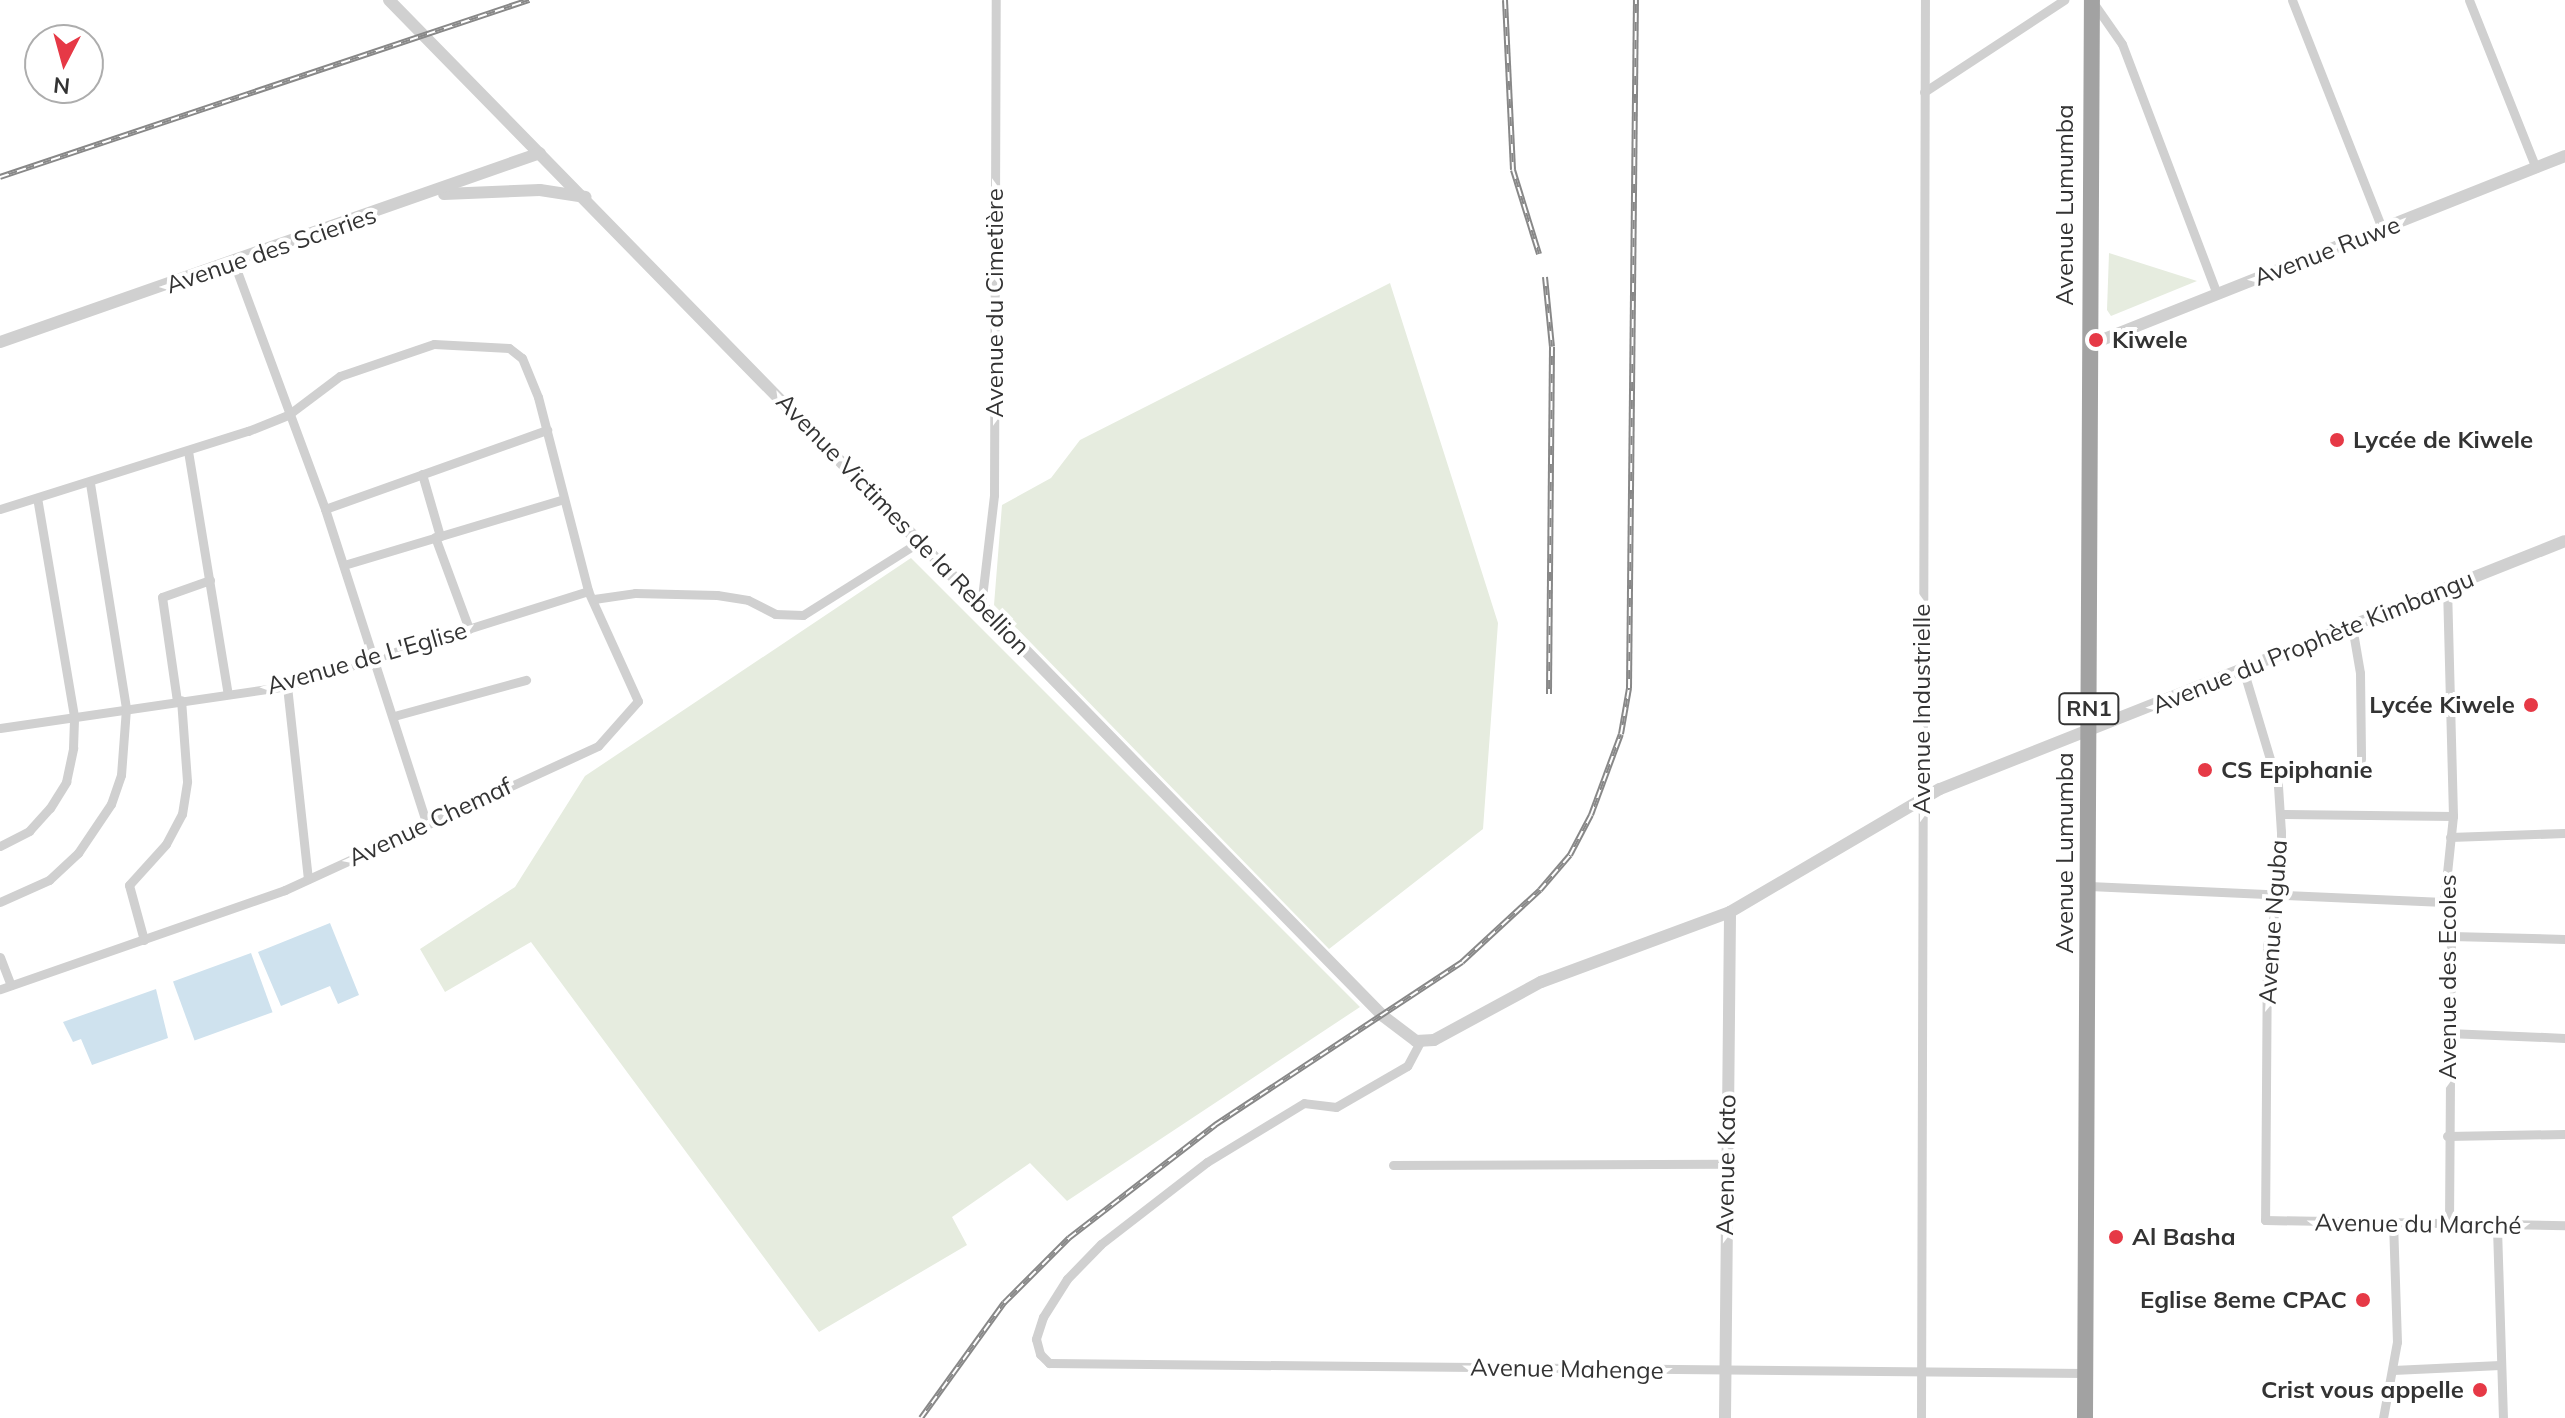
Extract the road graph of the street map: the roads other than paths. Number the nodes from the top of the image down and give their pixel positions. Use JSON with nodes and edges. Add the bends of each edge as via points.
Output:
{"nodes":[{"id":1,"x":389,"y":0,"type":"edge"},
{"id":2,"x":996,"y":0,"type":"edge"},
{"id":3,"x":1925,"y":0,"type":"edge"},
{"id":4,"x":2064,"y":0,"type":"edge"},
{"id":5,"x":2092,"y":0,"type":"edge"},
{"id":6,"x":2292,"y":0,"type":"edge"},
{"id":7,"x":2469,"y":0,"type":"edge"},
{"id":8,"x":1924,"y":92,"type":"junction"},
{"id":9,"x":540,"y":153,"type":"junction"},
{"id":10,"x":2565,"y":156,"type":"edge"},
{"id":11,"x":2536,"y":168,"type":"junction"},
{"id":12,"x":425,"y":196,"type":"junction"},
{"id":13,"x":585,"y":197,"type":"junction"},
{"id":14,"x":2382,"y":229,"type":"junction"},
{"id":15,"x":234,"y":263,"type":"junction"},
{"id":16,"x":2217,"y":294,"type":"junction"},
{"id":17,"x":0,"y":342,"type":"edge"},
{"id":18,"x":2089,"y":345,"type":"junction"},
{"id":19,"x":288,"y":415,"type":"junction"},
{"id":20,"x":547,"y":430,"type":"junction"},
{"id":21,"x":188,"y":451,"type":"junction"},
{"id":22,"x":422,"y":474,"type":"junction"},
{"id":23,"x":90,"y":482,"type":"junction"},
{"id":24,"x":37,"y":498,"type":"junction"},
{"id":25,"x":561,"y":500,"type":"junction"},
{"id":26,"x":0,"y":509,"type":"edge"},
{"id":27,"x":325,"y":509,"type":"junction"},
{"id":28,"x":437,"y":537,"type":"junction"},
{"id":29,"x":2565,"y":541,"type":"edge"},
{"id":30,"x":919,"y":542,"type":"junction"},
{"id":31,"x":344,"y":565,"type":"junction"},
{"id":32,"x":210,"y":580,"type":"junction"},
{"id":33,"x":2447,"y":587,"type":"junction"},
{"id":34,"x":591,"y":595,"type":"junction"},
{"id":35,"x":981,"y":606,"type":"junction"},
{"id":36,"x":2352,"y":626,"type":"junction"},
{"id":37,"x":469,"y":629,"type":"junction"},
{"id":38,"x":376,"y":660,"type":"junction"},
{"id":39,"x":2243,"y":669,"type":"junction"},
{"id":40,"x":526,"y":680,"type":"dead end"},
{"id":41,"x":287,"y":686,"type":"junction"},
{"id":42,"x":228,"y":694,"type":"junction"},
{"id":43,"x":179,"y":701,"type":"junction"},
{"id":44,"x":126,"y":708,"type":"junction"},
{"id":45,"x":74,"y":716,"type":"junction"},
{"id":46,"x":394,"y":716,"type":"junction"},
{"id":47,"x":0,"y":728,"type":"edge"},
{"id":48,"x":2089,"y":730,"type":"junction"},
{"id":49,"x":2361,"y":759,"type":"dead end"},
{"id":50,"x":1922,"y":798,"type":"junction"},
{"id":51,"x":2280,"y":814,"type":"junction"},
{"id":52,"x":2453,"y":816,"type":"junction"},
{"id":53,"x":426,"y":822,"type":"junction"},
{"id":54,"x":2565,"y":833,"type":"edge"},
{"id":55,"x":2450,"y":837,"type":"junction"},
{"id":56,"x":0,"y":846,"type":"edge"},
{"id":57,"x":308,"y":879,"type":"junction"},
{"id":58,"x":2089,"y":886,"type":"junction"},
{"id":59,"x":2278,"y":895,"type":"junction"},
{"id":60,"x":0,"y":902,"type":"edge"},
{"id":61,"x":2444,"y":902,"type":"junction"},
{"id":62,"x":1730,"y":912,"type":"junction"},
{"id":63,"x":2451,"y":936,"type":"junction"},
{"id":64,"x":2565,"y":939,"type":"edge"},
{"id":65,"x":144,"y":940,"type":"junction"},
{"id":66,"x":0,"y":957,"type":"edge"},
{"id":67,"x":11,"y":985,"type":"junction"},
{"id":68,"x":0,"y":989,"type":"edge"},
{"id":69,"x":2448,"y":1033,"type":"junction"},
{"id":70,"x":2565,"y":1038,"type":"edge"},
{"id":71,"x":1420,"y":1042,"type":"junction"},
{"id":72,"x":2565,"y":1134,"type":"edge"},
{"id":73,"x":2447,"y":1136,"type":"junction"},
{"id":74,"x":1725,"y":1164,"type":"junction"},
{"id":75,"x":1393,"y":1165,"type":"dead end"},
{"id":76,"x":2393,"y":1221,"type":"junction"},
{"id":77,"x":2272,"y":1223,"type":"joint"},
{"id":78,"x":2449,"y":1224,"type":"junction"},
{"id":79,"x":2565,"y":1225,"type":"edge"},
{"id":80,"x":2497,"y":1228,"type":"junction"},
{"id":81,"x":2500,"y":1365,"type":"junction"},
{"id":82,"x":2393,"y":1370,"type":"junction"},
{"id":83,"x":1725,"y":1371,"type":"junction"},
{"id":84,"x":2085,"y":1373,"type":"junction"},
{"id":85,"x":1921,"y":1374,"type":"junction"},
{"id":86,"x":1725,"y":1418,"type":"edge"},
{"id":87,"x":1921,"y":1418,"type":"edge"},
{"id":88,"x":2085,"y":1418,"type":"edge"},
{"id":89,"x":2383,"y":1418,"type":"edge"},
{"id":90,"x":2503,"y":1418,"type":"edge"}],
"edges":[{"from":1,"to":9,"type":"street","name":"Avenue Victimes de la Rebellion"},
{"from":2,"to":35,"type":"street","name":"Avenue du Cimetière","via":[[994,495]]},
{"from":3,"to":8,"type":"street","name":"Avenue Industrielle"},
{"from":4,"to":8,"type":"street"},
{"from":5,"to":16,"type":"street","via":[[2122,44]]},
{"from":5,"to":18,"type":"highway","name":"Avenue Lumumba","number":"RN1"},
{"from":6,"to":14,"type":"street"},
{"from":7,"to":11,"type":"street"},
{"from":8,"to":50,"type":"street","name":"Avenue Industrielle"},
{"from":9,"to":12,"type":"street","name":"Avenue des Scieries"},
{"from":9,"to":13,"type":"street","name":"Avenue Victimes de la Rebellion"},
{"from":10,"to":11,"type":"street","name":"Avenue Ruwe"},
{"from":11,"to":14,"type":"street","name":"Avenue Ruwe"},
{"from":12,"to":13,"type":"street","via":[[540,190]]},
{"from":12,"to":15,"type":"street","name":"Avenue des Scieries"},
{"from":13,"to":30,"type":"street","name":"Avenue Victimes de la Rebellion"},
{"from":14,"to":16,"type":"street","name":"Avenue Ruwe"},
{"from":15,"to":17,"type":"street","name":"Avenue des Scieries"},
{"from":15,"to":19,"type":"street"},
{"from":16,"to":18,"type":"street","name":"Avenue Ruwe"},
{"from":18,"to":48,"type":"highway","name":"Avenue Lumumba","number":"RN1"},
{"from":19,"to":20,"type":"street","name":"Avenue Chemaf","via":[[340,376],[448,343],[517,352]]},
{"from":19,"to":21,"type":"street"},
{"from":19,"to":27,"type":"street"},
{"from":20,"to":22,"type":"street"},
{"from":20,"to":25,"type":"street","name":"Avenue Chemaf"},
{"from":21,"to":23,"type":"street"},
{"from":21,"to":32,"type":"street"},
{"from":22,"to":27,"type":"street"},
{"from":22,"to":28,"type":"street"},
{"from":23,"to":24,"type":"street"},
{"from":23,"to":44,"type":"street"},
{"from":24,"to":26,"type":"street"},
{"from":24,"to":45,"type":"street"},
{"from":25,"to":28,"type":"street"},
{"from":25,"to":34,"type":"street","name":"Avenue Chemaf","via":[[584,558]]},
{"from":27,"to":31,"type":"street"},
{"from":28,"to":31,"type":"street"},
{"from":28,"to":37,"type":"street"},
{"from":29,"to":33,"type":"street","name":"Avenue du Prophète Kimbangu"},
{"from":30,"to":34,"type":"street","name":"Avenue de L'Eglise","via":[[796,617],[717,595]]},
{"from":30,"to":35,"type":"street","name":"Avenue Victimes de la Rebellion"},
{"from":31,"to":38,"type":"street"},
{"from":32,"to":42,"type":"street"},
{"from":32,"to":43,"type":"street","via":[[162,597]]},
{"from":33,"to":36,"type":"street","name":"Avenue du Prophète Kimbangu"},
{"from":33,"to":52,"type":"street","name":"Avenue des Ecoles"},
{"from":34,"to":37,"type":"street","name":"Avenue de L'Eglise"},
{"from":34,"to":53,"type":"street","name":"Avenue Chemaf","via":[[638,701],[598,746]]},
{"from":35,"to":71,"type":"street","name":"Avenue Victimes de la Rebellion","via":[[1383,1016]]},
{"from":36,"to":39,"type":"street","name":"Avenue du Prophète Kimbangu"},
{"from":36,"to":49,"type":"street","via":[[2360,673]]},
{"from":37,"to":38,"type":"street","name":"Avenue de L'Eglise"},
{"from":38,"to":41,"type":"street","name":"Avenue de L'Eglise"},
{"from":38,"to":46,"type":"street"},
{"from":39,"to":48,"type":"street","name":"Avenue du Prophète Kimbangu"},
{"from":39,"to":51,"type":"street","name":"Avenue Nguba","via":[[2278,786]]},
{"from":40,"to":46,"type":"street"},
{"from":41,"to":42,"type":"street","name":"Avenue de L'Eglise"},
{"from":41,"to":57,"type":"street"},
{"from":42,"to":43,"type":"street","name":"Avenue de L'Eglise"},
{"from":43,"to":44,"type":"street","name":"Avenue de L'Eglise"},
{"from":43,"to":65,"type":"street","via":[[187,781],[182,814],[166,844],[129,885]]},
{"from":44,"to":45,"type":"street","name":"Avenue de L'Eglise"},
{"from":44,"to":60,"type":"street","via":[[124,757],[104,818],[49,880]]},
{"from":45,"to":47,"type":"street","name":"Avenue de L'Eglise"},
{"from":45,"to":56,"type":"street","via":[[72,761],[59,794],[29,831]]},
{"from":46,"to":53,"type":"street"},
{"from":48,"to":50,"type":"street","name":"Avenue du Prophète Kimbangu"},
{"from":48,"to":58,"type":"highway","name":"Avenue Lumumba","number":"RN1"},
{"from":50,"to":62,"type":"street","name":"Avenue du Prophète Kimbangu"},
{"from":50,"to":85,"type":"street","name":"Avenue Industrielle"},
{"from":51,"to":52,"type":"street"},
{"from":51,"to":59,"type":"street","name":"Avenue Nguba"},
{"from":52,"to":55,"type":"street","name":"Avenue des Ecoles"},
{"from":53,"to":57,"type":"street","name":"Avenue Chemaf"},
{"from":54,"to":55,"type":"street"},
{"from":55,"to":61,"type":"street","name":"Avenue des Ecoles"},
{"from":57,"to":65,"type":"street","name":"Avenue Chemaf"},
{"from":58,"to":59,"type":"street"},
{"from":58,"to":84,"type":"highway","name":"Avenue Lumumba","number":"RN1"},
{"from":59,"to":61,"type":"street"},
{"from":59,"to":77,"type":"street","name":"Avenue Nguba","via":[[2267,946],[2265,1218]]},
{"from":61,"to":63,"type":"street","name":"Avenue des Ecoles"},
{"from":62,"to":71,"type":"street","name":"Avenue du Prophète Kimbangu","via":[[1541,982],[1441,1037]]},
{"from":62,"to":74,"type":"street","name":"Avenue Kato"},
{"from":63,"to":64,"type":"street"},
{"from":63,"to":69,"type":"street","name":"Avenue des Ecoles"},
{"from":65,"to":67,"type":"street","name":"Avenue Chemaf"},
{"from":66,"to":67,"type":"street"},
{"from":67,"to":68,"type":"street","name":"Avenue Chemaf"},
{"from":69,"to":70,"type":"street"},
{"from":69,"to":73,"type":"street","name":"Avenue des Ecoles"},
{"from":71,"to":83,"type":"street","name":"Avenue Mahenge","via":[[1407,1066],[1336,1107],[1308,1102],[1278,1117],[1207,1162],[1101,1244],[1067,1279],[1043,1317],[1036,1339],[1040,1354],[1049,1363]]},
{"from":72,"to":73,"type":"street"},
{"from":73,"to":78,"type":"street","name":"Avenue des Ecoles"},
{"from":74,"to":75,"type":"street"},
{"from":74,"to":83,"type":"street","name":"Avenue Kato"},
{"from":76,"to":77,"type":"street","name":"Avenue du Marché"},
{"from":76,"to":78,"type":"street","name":"Avenue du Marché"},
{"from":76,"to":82,"type":"street"},
{"from":78,"to":80,"type":"street","name":"Avenue du Marché"},
{"from":79,"to":80,"type":"street","name":"Avenue du Marché"},
{"from":80,"to":81,"type":"street"},
{"from":81,"to":82,"type":"street"},
{"from":81,"to":90,"type":"street"},
{"from":82,"to":89,"type":"street"},
{"from":83,"to":85,"type":"street","name":"Avenue Mahenge"},
{"from":83,"to":86,"type":"street","name":"Avenue Kato"},
{"from":84,"to":85,"type":"street","name":"Avenue Mahenge"},
{"from":84,"to":88,"type":"highway","name":"Avenue Lumumba","number":"RN1"},
{"from":85,"to":87,"type":"street","name":"Avenue Industrielle"}]}
